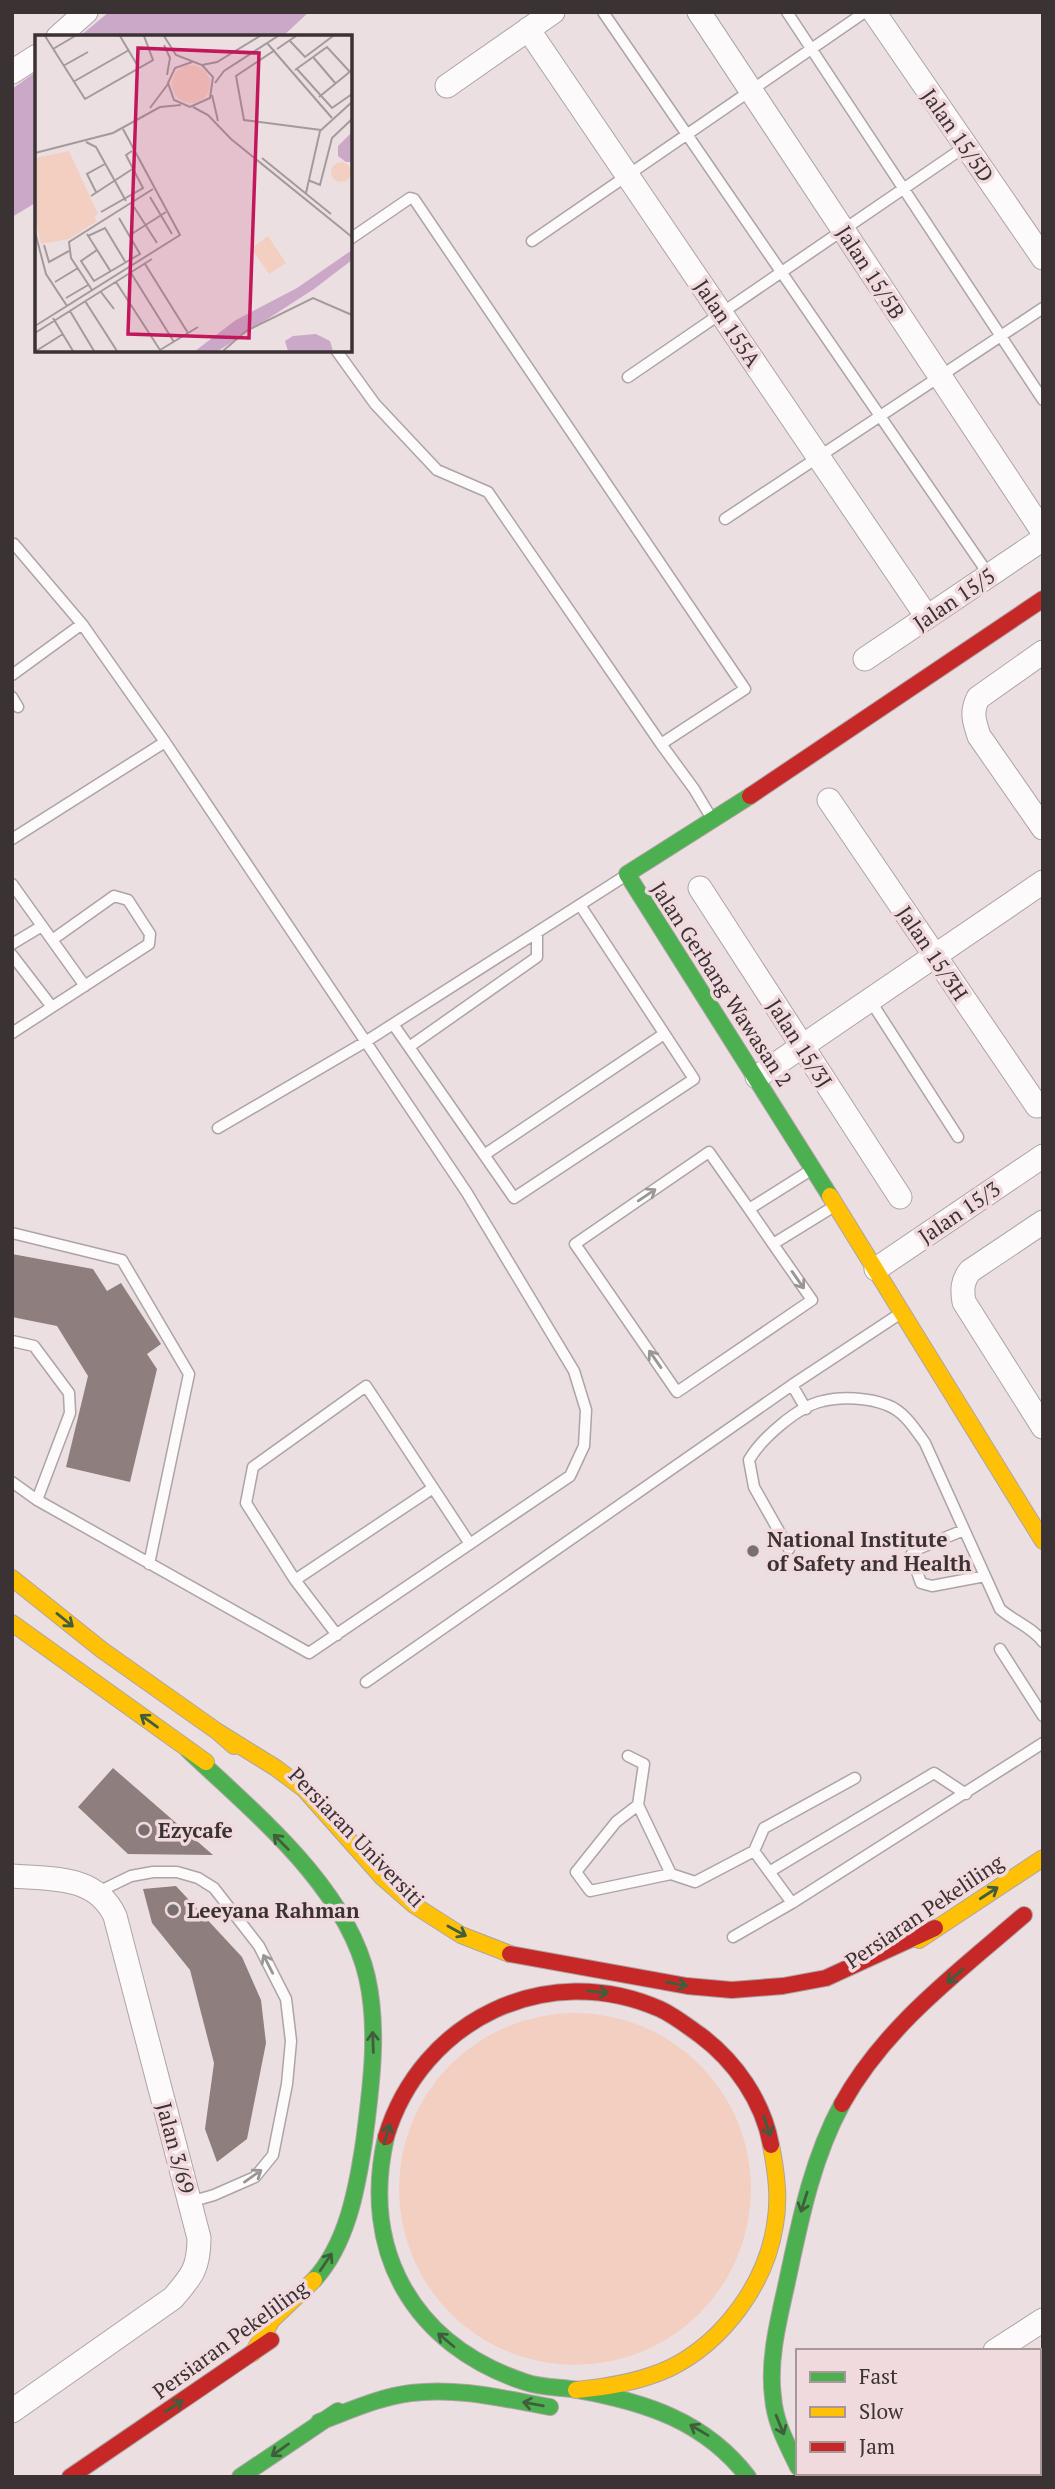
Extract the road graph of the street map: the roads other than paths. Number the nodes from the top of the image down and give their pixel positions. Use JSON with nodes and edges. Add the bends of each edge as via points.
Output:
{"nodes":[{"id":1,"x":86,"y":12,"type":"edge"},
{"id":2,"x":553,"y":12,"type":"edge"},
{"id":3,"x":603,"y":12,"type":"edge"},
{"id":4,"x":699,"y":12,"type":"edge"},
{"id":5,"x":787,"y":12,"type":"edge"},
{"id":6,"x":865,"y":12,"type":"edge"},
{"id":7,"x":874,"y":12,"type":"edge"},
{"id":8,"x":528,"y":29,"type":"junction"},
{"id":9,"x":60,"y":35,"type":"edge"},
{"id":10,"x":811,"y":50,"type":"junction"},
{"id":11,"x":35,"y":57,"type":"edge"},
{"id":12,"x":12,"y":72,"type":"edge"},
{"id":13,"x":447,"y":86,"type":"dead end"},
{"id":14,"x":751,"y":91,"type":"junction"},
{"id":15,"x":687,"y":135,"type":"junction"},
{"id":16,"x":966,"y":146,"type":"junction"},
{"id":17,"x":628,"y":176,"type":"junction"},
{"id":18,"x":904,"y":189,"type":"junction"},
{"id":19,"x":843,"y":230,"type":"junction"},
{"id":20,"x":352,"y":238,"type":"edge"},
{"id":21,"x":532,"y":241,"type":"dead end"},
{"id":22,"x":1043,"y":258,"type":"edge"},
{"id":23,"x":781,"y":272,"type":"junction"},
{"id":24,"x":1043,"y":307,"type":"edge"},
{"id":25,"x":721,"y":313,"type":"junction"},
{"id":26,"x":1000,"y":336,"type":"junction"},
{"id":27,"x":337,"y":352,"type":"edge"},
{"id":28,"x":940,"y":376,"type":"junction"},
{"id":29,"x":628,"y":377,"type":"dead end"},
{"id":30,"x":1043,"y":400,"type":"edge"},
{"id":31,"x":880,"y":416,"type":"junction"},
{"id":32,"x":819,"y":457,"type":"junction"},
{"id":33,"x":726,"y":519,"type":"dead end"},
{"id":34,"x":1043,"y":532,"type":"edge"},
{"id":35,"x":1043,"y":539,"type":"edge"},
{"id":36,"x":12,"y":545,"type":"edge"},
{"id":37,"x":989,"y":575,"type":"junction"},
{"id":38,"x":1043,"y":599,"type":"edge"},
{"id":39,"x":927,"y":617,"type":"junction"},
{"id":40,"x":82,"y":624,"type":"junction"},
{"id":41,"x":1043,"y":652,"type":"edge"},
{"id":42,"x":865,"y":659,"type":"dead end"},
{"id":43,"x":12,"y":676,"type":"edge"},
{"id":44,"x":165,"y":742,"type":"junction"},
{"id":45,"x":661,"y":744,"type":"junction"},
{"id":46,"x":829,"y":800,"type":"dead end"},
{"id":47,"x":713,"y":821,"type":"junction"},
{"id":48,"x":1043,"y":828,"type":"edge"},
{"id":49,"x":12,"y":839,"type":"edge"},
{"id":50,"x":627,"y":874,"type":"junction"},
{"id":51,"x":1043,"y":882,"type":"edge"},
{"id":52,"x":12,"y":884,"type":"edge"},
{"id":53,"x":700,"y":888,"type":"dead end"},
{"id":54,"x":580,"y":905,"type":"junction"},
{"id":55,"x":42,"y":926,"type":"junction"},
{"id":56,"x":537,"y":932,"type":"junction"},
{"id":57,"x":52,"y":940,"type":"junction"},
{"id":58,"x":12,"y":944,"type":"edge"},
{"id":59,"x":12,"y":955,"type":"edge"},
{"id":60,"x":934,"y":956,"type":"junction"},
{"id":61,"x":85,"y":986,"type":"junction"},
{"id":62,"x":870,"y":1000,"type":"junction"},
{"id":63,"x":52,"y":1007,"type":"junction"},
{"id":64,"x":393,"y":1024,"type":"junction"},
{"id":65,"x":12,"y":1033,"type":"edge"},
{"id":66,"x":664,"y":1034,"type":"junction"},
{"id":67,"x":365,"y":1042,"type":"junction"},
{"id":68,"x":802,"y":1046,"type":"junction"},
{"id":69,"x":409,"y":1047,"type":"junction"},
{"id":70,"x":757,"y":1077,"type":"junction"},
{"id":71,"x":1037,"y":1105,"type":"dead end"},
{"id":72,"x":218,"y":1128,"type":"dead end"},
{"id":73,"x":958,"y":1137,"type":"dead end"},
{"id":74,"x":484,"y":1155,"type":"junction"},
{"id":75,"x":1043,"y":1156,"type":"edge"},
{"id":76,"x":814,"y":1168,"type":"junction"},
{"id":77,"x":900,"y":1197,"type":"dead end"},
{"id":78,"x":835,"y":1206,"type":"junction"},
{"id":79,"x":749,"y":1209,"type":"junction"},
{"id":80,"x":1043,"y":1222,"type":"edge"},
{"id":81,"x":12,"y":1233,"type":"edge"},
{"id":82,"x":773,"y":1244,"type":"junction"},
{"id":83,"x":876,"y":1269,"type":"junction"},
{"id":84,"x":903,"y":1312,"type":"junction"},
{"id":85,"x":12,"y":1341,"type":"edge"},
{"id":86,"x":792,"y":1385,"type":"junction"},
{"id":87,"x":806,"y":1409,"type":"junction"},
{"id":88,"x":1043,"y":1427,"type":"edge"},
{"id":89,"x":12,"y":1482,"type":"edge"},
{"id":90,"x":433,"y":1488,"type":"junction"},
{"id":91,"x":37,"y":1500,"type":"junction"},
{"id":92,"x":964,"y":1530,"type":"junction"},
{"id":93,"x":1043,"y":1541,"type":"edge"},
{"id":94,"x":470,"y":1544,"type":"junction"},
{"id":95,"x":789,"y":1549,"type":"dead end"},
{"id":96,"x":149,"y":1564,"type":"junction"},
{"id":97,"x":985,"y":1576,"type":"junction"},
{"id":98,"x":12,"y":1577,"type":"edge"},
{"id":99,"x":295,"y":1580,"type":"junction"},
{"id":100,"x":12,"y":1623,"type":"edge"},
{"id":101,"x":337,"y":1635,"type":"junction"},
{"id":102,"x":1043,"y":1642,"type":"edge"},
{"id":103,"x":1000,"y":1650,"type":"dead end"},
{"id":104,"x":366,"y":1682,"type":"dead end"},
{"id":105,"x":1043,"y":1716,"type":"edge"},
{"id":106,"x":218,"y":1732,"type":"junction"},
{"id":107,"x":1043,"y":1743,"type":"edge"},
{"id":108,"x":188,"y":1750,"type":"junction"},
{"id":109,"x":628,"y":1756,"type":"dead end"},
{"id":110,"x":855,"y":1778,"type":"dead end"},
{"id":111,"x":966,"y":1794,"type":"junction"},
{"id":112,"x":638,"y":1805,"type":"junction"},
{"id":113,"x":754,"y":1851,"type":"junction"},
{"id":114,"x":1043,"y":1858,"type":"edge"},
{"id":115,"x":769,"y":1872,"type":"junction"},
{"id":116,"x":671,"y":1874,"type":"junction"},
{"id":117,"x":12,"y":1876,"type":"edge"},
{"id":118,"x":98,"y":1892,"type":"junction"},
{"id":119,"x":792,"y":1903,"type":"junction"},
{"id":120,"x":356,"y":1909,"type":"dead end"},
{"id":121,"x":404,"y":1917,"type":"dead end"},
{"id":122,"x":935,"y":1928,"type":"junction"},
{"id":123,"x":368,"y":1930,"type":"dead end"},
{"id":124,"x":733,"y":1937,"type":"dead end"},
{"id":125,"x":376,"y":1952,"type":"dead end"},
{"id":126,"x":875,"y":1973,"type":"dead end"},
{"id":127,"x":932,"y":1974,"type":"dead end"},
{"id":128,"x":533,"y":1983,"type":"dead end"},
{"id":129,"x":557,"y":1992,"type":"junction"},
{"id":130,"x":659,"y":2008,"type":"junction"},
{"id":131,"x":686,"y":2008,"type":"dead end"},
{"id":132,"x":395,"y":2078,"type":"dead end"},
{"id":133,"x":397,"y":2105,"type":"junction"},
{"id":134,"x":789,"y":2173,"type":"dead end"},
{"id":135,"x":779,"y":2198,"type":"junction"},
{"id":136,"x":190,"y":2202,"type":"junction"},
{"id":137,"x":378,"y":2202,"type":"junction"},
{"id":138,"x":365,"y":2234,"type":"dead end"},
{"id":139,"x":760,"y":2275,"type":"junction"},
{"id":140,"x":757,"y":2315,"type":"dead end"},
{"id":141,"x":1042,"y":2321,"type":"edge"},
{"id":142,"x":284,"y":2331,"type":"dead end"},
{"id":143,"x":998,"y":2349,"type":"edge"},
{"id":144,"x":253,"y":2353,"type":"junction"},
{"id":145,"x":488,"y":2368,"type":"junction"},
{"id":146,"x":462,"y":2370,"type":"dead end"},
{"id":147,"x":411,"y":2376,"type":"dead end"},
{"id":148,"x":576,"y":2390,"type":"junction"},
{"id":149,"x":12,"y":2410,"type":"edge"},
{"id":150,"x":565,"y":2410,"type":"dead end"},
{"id":151,"x":319,"y":2422,"type":"junction"},
{"id":152,"x":671,"y":2435,"type":"dead end"},
{"id":153,"x":774,"y":2456,"type":"dead end"},
{"id":154,"x":796,"y":2462,"type":"edge"},
{"id":155,"x":70,"y":2477,"type":"edge"},
{"id":156,"x":240,"y":2477,"type":"edge"},
{"id":157,"x":730,"y":2477,"type":"edge"},
{"id":158,"x":748,"y":2477,"type":"edge"},
{"id":159,"x":788,"y":2477,"type":"edge"}],
"edges":[{"from":1,"to":9,"type":"street"},
{"from":2,"to":8,"type":"street"},
{"from":3,"to":15,"type":"lane"},
{"from":4,"to":14,"type":"street","name":"Jalan 15/5B"},
{"from":5,"to":10,"type":"lane"},
{"from":6,"to":10,"type":"lane"},
{"from":7,"to":16,"type":"street","name":"Jalan 15/5D"},
{"from":8,"to":13,"type":"street"},
{"from":8,"to":17,"type":"street","name":"Jalan 155A"},
{"from":10,"to":14,"type":"lane"},
{"from":10,"to":18,"type":"lane"},
{"from":11,"to":12,"type":"street"},
{"from":14,"to":15,"type":"lane"},
{"from":14,"to":19,"type":"street","name":"Jalan 15/5B"},
{"from":15,"to":17,"type":"lane"},
{"from":15,"to":23,"type":"lane"},
{"from":16,"to":18,"type":"lane"},
{"from":16,"to":22,"type":"street","name":"Jalan 15/5D"},
{"from":17,"to":21,"type":"lane"},
{"from":17,"to":25,"type":"street","name":"Jalan 155A"},
{"from":18,"to":19,"type":"lane"},
{"from":18,"to":26,"type":"lane"},
{"from":19,"to":23,"type":"lane"},
{"from":19,"to":28,"type":"street","name":"Jalan 15/5B"},
{"from":20,"to":45,"type":"lane","via":[[414,198],[745,689]]},
{"from":23,"to":25,"type":"lane"},
{"from":23,"to":31,"type":"lane"},
{"from":24,"to":26,"type":"lane"},
{"from":25,"to":29,"type":"lane"},
{"from":25,"to":32,"type":"street","name":"Jalan 155A"},
{"from":26,"to":28,"type":"lane"},
{"from":26,"to":30,"type":"lane"},
{"from":27,"to":45,"type":"lane","via":[[375,404],[437,470],[488,492]]},
{"from":28,"to":31,"type":"lane"},
{"from":28,"to":34,"type":"street","name":"Jalan 15/5B"},
{"from":31,"to":32,"type":"lane"},
{"from":31,"to":37,"type":"lane"},
{"from":32,"to":33,"type":"lane"},
{"from":32,"to":39,"type":"street","name":"Jalan 155A"},
{"from":35,"to":37,"type":"street","name":"Jalan 15/5"},
{"from":36,"to":40,"type":"lane"},
{"from":37,"to":39,"type":"street","name":"Jalan 15/5"},
{"from":38,"to":47,"type":"main road","name":"Jalan Gerbang Wawasan 2"},
{"from":39,"to":42,"type":"street","name":"Jalan 15/5"},
{"from":40,"to":43,"type":"lane"},
{"from":40,"to":44,"type":"lane"},
{"from":41,"to":48,"type":"street","via":[[978,698],[973,708],[979,736]]},
{"from":44,"to":49,"type":"lane"},
{"from":44,"to":67,"type":"lane"},
{"from":45,"to":47,"type":"lane"},
{"from":46,"to":60,"type":"street","name":"Jalan 15/3H"},
{"from":47,"to":50,"type":"main road","name":"Jalan Gerbang Wawasan 2"},
{"from":50,"to":54,"type":"lane"},
{"from":50,"to":70,"type":"main road","name":"Jalan Gerbang Wawasan 2"},
{"from":51,"to":60,"type":"street"},
{"from":52,"to":55,"type":"lane"},
{"from":53,"to":68,"type":"street","name":"Jalan 15/3J"},
{"from":54,"to":56,"type":"lane"},
{"from":54,"to":66,"type":"lane"},
{"from":55,"to":57,"type":"lane"},
{"from":55,"to":58,"type":"lane"},
{"from":56,"to":64,"type":"lane"},
{"from":56,"to":69,"type":"lane","via":[[537,957]]},
{"from":57,"to":61,"type":"lane"},
{"from":57,"to":61,"type":"lane","via":[[114,896],[128,900],[150,934],[149,944]]},
{"from":59,"to":63,"type":"lane"},
{"from":60,"to":62,"type":"street"},
{"from":60,"to":71,"type":"street","name":"Jalan 15/3H"},
{"from":61,"to":63,"type":"lane"},
{"from":62,"to":68,"type":"street"},
{"from":62,"to":73,"type":"lane"},
{"from":63,"to":65,"type":"lane"},
{"from":64,"to":67,"type":"lane"},
{"from":64,"to":69,"type":"lane"},
{"from":66,"to":74,"type":"lane"},
{"from":66,"to":74,"type":"lane","via":[[694,1079],[514,1198]]},
{"from":67,"to":72,"type":"lane"},
{"from":67,"to":94,"type":"lane","via":[[467,1193],[574,1371],[586,1410],[584,1446],[570,1476]]},
{"from":68,"to":70,"type":"street"},
{"from":68,"to":77,"type":"street","name":"Jalan 15/3J"},
{"from":69,"to":74,"type":"lane"},
{"from":70,"to":76,"type":"main road","name":"Jalan Gerbang Wawasan 2"},
{"from":75,"to":83,"type":"street","name":"Jalan 15/3"},
{"from":76,"to":78,"type":"main road","name":"Jalan Gerbang Wawasan 2"},
{"from":76,"to":79,"type":"lane"},
{"from":78,"to":82,"type":"lane"},
{"from":78,"to":83,"type":"main road","name":"Jalan Gerbang Wawasan 2"},
{"from":79,"to":82,"type":"lane"},
{"from":82,"to":79,"type":"lane","one_way":true,"via":[[812,1300],[677,1392],[575,1244],[709,1152]]},
{"from":80,"to":88,"type":"street","via":[[970,1271],[962,1289],[964,1302]]},
{"from":81,"to":96,"type":"lane","via":[[122,1260],[189,1374]]},
{"from":83,"to":84,"type":"main road","name":"Jalan Gerbang Wawasan 2"},
{"from":84,"to":86,"type":"lane"},
{"from":84,"to":93,"type":"main road","name":"Jalan Gerbang Wawasan 2"},
{"from":85,"to":91,"type":"lane","via":[[34,1346],[71,1402]]},
{"from":86,"to":87,"type":"lane"},
{"from":86,"to":104,"type":"lane"},
{"from":87,"to":92,"type":"lane","via":[[821,1401],[847,1398],[888,1405],[909,1421],[925,1443]]},
{"from":87,"to":95,"type":"lane","via":[[756,1448],[749,1460],[754,1487]]},
{"from":89,"to":91,"type":"lane"},
{"from":90,"to":94,"type":"lane"},
{"from":90,"to":99,"type":"lane"},
{"from":90,"to":99,"type":"lane","via":[[366,1386],[253,1466],[246,1503]]},
{"from":91,"to":96,"type":"lane"},
{"from":92,"to":97,"type":"lane"},
{"from":92,"to":97,"type":"lane","via":[[915,1550],[911,1555],[921,1583],[932,1586]]},
{"from":94,"to":101,"type":"lane"},
{"from":96,"to":101,"type":"lane","via":[[309,1653]]},
{"from":97,"to":102,"type":"lane","via":[[1000,1609],[1035,1631]]},
{"from":98,"to":106,"type":"main road","name":"Persiaran Universiti","one_way":true,"via":[[102,1650]]},
{"from":99,"to":101,"type":"lane"},
{"from":108,"to":100,"type":"main road","name":"Persiaran Universiti","one_way":true},
{"from":103,"to":105,"type":"lane"},
{"from":106,"to":121,"type":"main road","name":"Persiaran Universiti","via":[[309,1813]]},
{"from":106,"to":122,"type":"main road","one_way":true,"via":[[304,1789],[382,1877],[414,1905],[461,1935],[513,1955],[732,1990],[826,1978]]},
{"from":107,"to":111,"type":"lane"},
{"from":108,"to":120,"type":"main road","name":"Persiaran Universiti","via":[[257,1801],[320,1858]]},
{"from":144,"to":108,"type":"main road","one_way":true,"via":[[272,2321],[305,2291],[328,2261],[343,2232],[362,2155],[373,2053],[372,2011],[361,1957],[338,1911],[294,1855]]},
{"from":109,"to":112,"type":"lane","via":[[644,1764]]},
{"from":110,"to":113,"type":"lane","via":[[764,1828]]},
{"from":111,"to":115,"type":"lane","via":[[934,1773]]},
{"from":111,"to":119,"type":"lane"},
{"from":112,"to":116,"type":"lane"},
{"from":112,"to":116,"type":"lane","via":[[616,1822],[576,1872],[590,1891]]},
{"from":113,"to":115,"type":"lane"},
{"from":113,"to":116,"type":"lane","via":[[695,1882]]},
{"from":122,"to":114,"type":"main road","name":"Persiaran Pekeliling","one_way":true},
{"from":115,"to":119,"type":"lane"},
{"from":117,"to":118,"type":"street","via":[[64,1879]]},
{"from":118,"to":136,"type":"street","name":"Jalan 3/69","via":[[115,1916]]},
{"from":136,"to":118,"type":"lane","one_way":true,"via":[[255,2177],[273,2155],[291,2041],[286,1999],[258,1945],[214,1888],[198,1878],[153,1872],[131,1876]]},
{"from":119,"to":124,"type":"lane"},
{"from":122,"to":126,"type":"main road","name":"Persiaran Pekeliling"},
{"from":123,"to":125,"type":"main road"},
{"from":127,"to":154,"type":"main road","one_way":true,"via":[[1029,1912],[919,2006],[883,2045],[849,2089],[825,2136],[799,2216],[771,2362],[775,2414]]},
{"from":128,"to":129,"type":"main road"},
{"from":129,"to":130,"type":"main road","one_way":true,"via":[[609,1993]]},
{"from":129,"to":133,"type":"main road","via":[[523,1998],[462,2028],[421,2067]]},
{"from":130,"to":131,"type":"main road"},
{"from":130,"to":135,"type":"main road","one_way":true,"via":[[694,2027],[724,2053],[748,2085],[766,2120],[776,2158]]},
{"from":132,"to":133,"type":"main road"},
{"from":137,"to":133,"type":"main road","one_way":true,"via":[[383,2147]]},
{"from":134,"to":135,"type":"main road"},
{"from":135,"to":139,"type":"main road","via":[[774,2237]]},
{"from":136,"to":149,"type":"street","name":"Jalan 3/69","via":[[199,2238],[193,2275],[173,2298]]},
{"from":137,"to":138,"type":"main road"},
{"from":145,"to":137,"type":"main road","one_way":true,"via":[[462,2353],[419,2312],[390,2260]]},
{"from":139,"to":140,"type":"main road"},
{"from":139,"to":148,"type":"main road","via":[[723,2329],[671,2368],[608,2388]]},
{"from":141,"to":143,"type":"street"},
{"from":142,"to":144,"type":"main road","name":"Persiaran Pekeliling"},
{"from":155,"to":144,"type":"main road","name":"Persiaran Pekeliling","one_way":true},
{"from":145,"to":146,"type":"main road"},
{"from":145,"to":148,"type":"main road","via":[[531,2384]]},
{"from":147,"to":151,"type":"main road","via":[[364,2394]]},
{"from":158,"to":148,"type":"main road","one_way":true,"via":[[724,2447],[698,2429],[670,2415]]},
{"from":150,"to":151,"type":"main road","one_way":true,"via":[[471,2393],[431,2391],[391,2397]]},
{"from":151,"to":156,"type":"main road","one_way":true},
{"from":152,"to":157,"type":"main road","via":[[715,2459]]},
{"from":153,"to":159,"type":"main road"}]}
